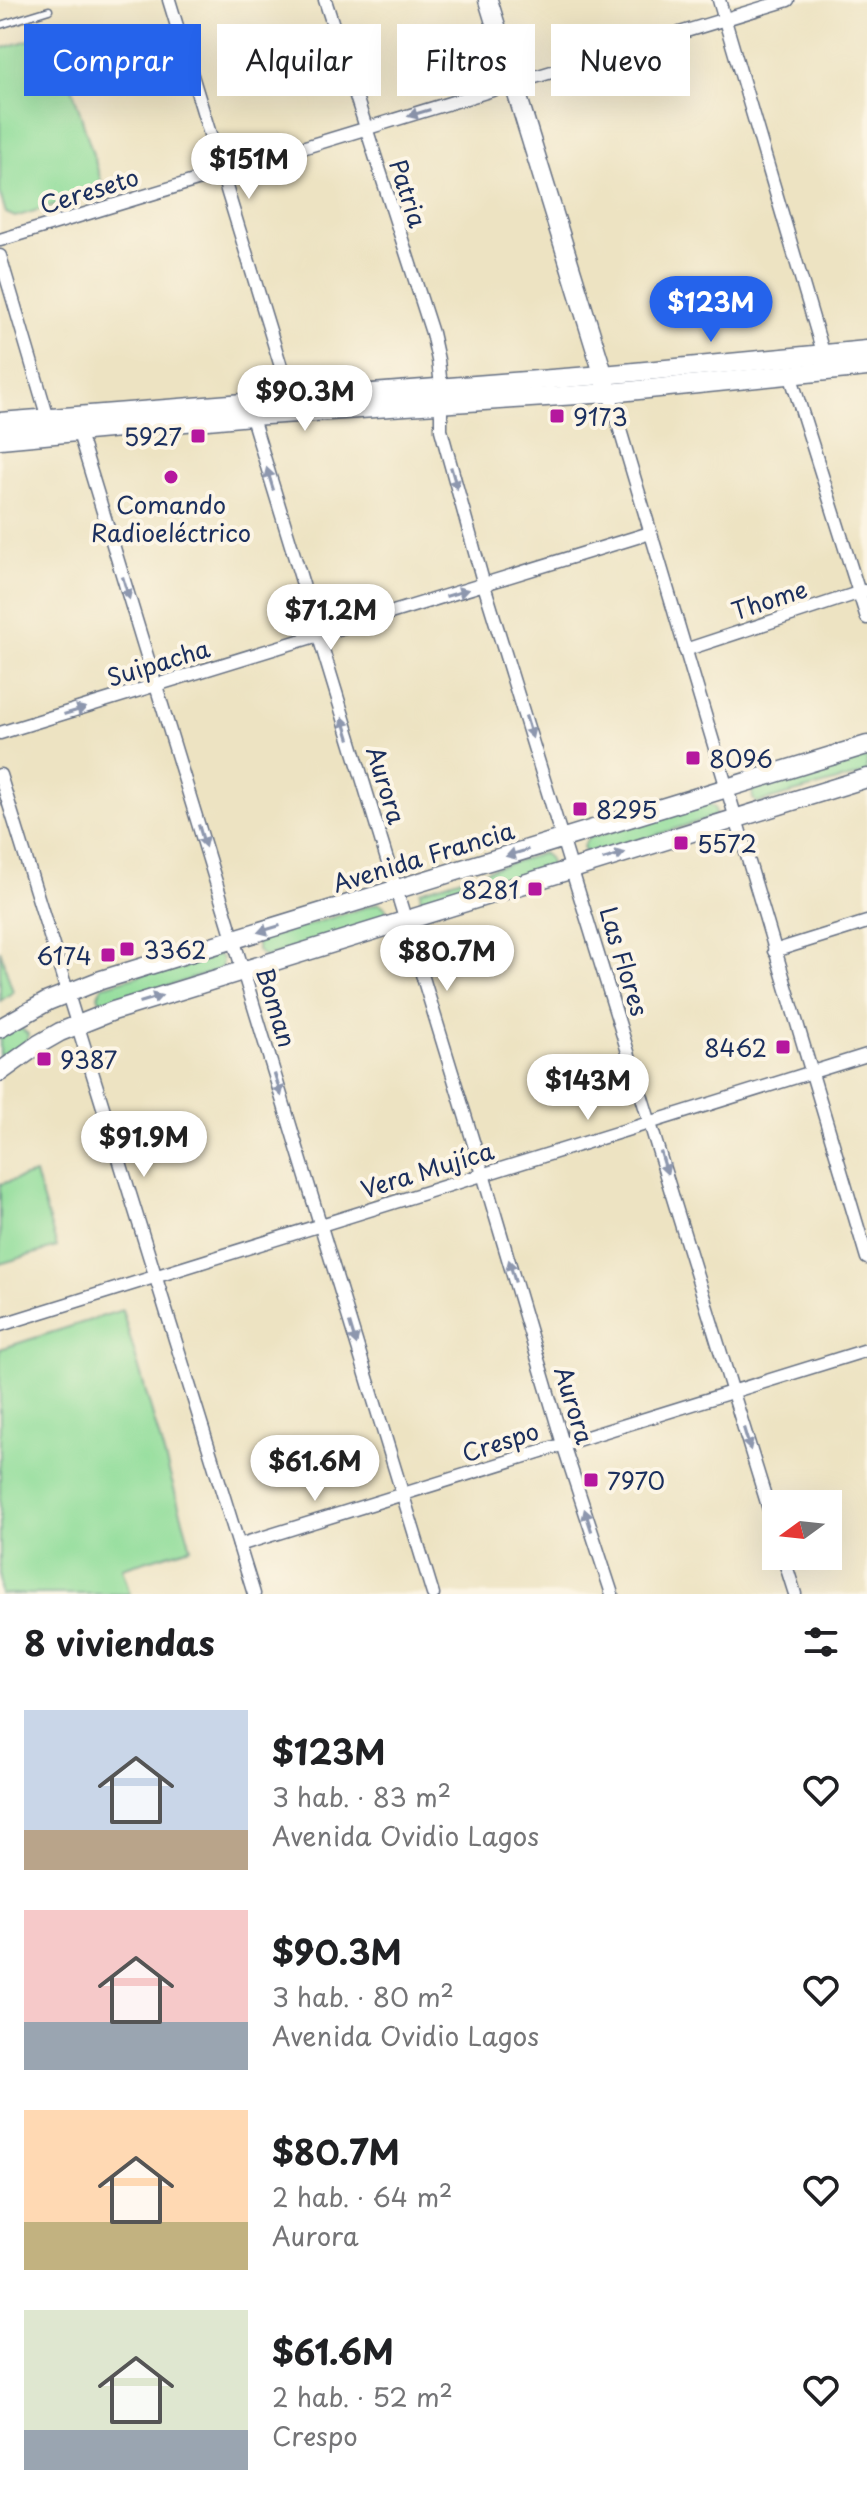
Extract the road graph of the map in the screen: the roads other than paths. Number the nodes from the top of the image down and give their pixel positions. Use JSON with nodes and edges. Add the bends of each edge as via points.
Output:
{"nodes":[{"id":1,"x":169,"y":0,"type":"edge"},
{"id":2,"x":325,"y":0,"type":"edge"},
{"id":3,"x":488,"y":0,"type":"edge"},
{"id":4,"x":719,"y":0,"type":"edge"},
{"id":5,"x":788,"y":0,"type":"edge"},
{"id":6,"x":49,"y":10,"type":"dead end"},
{"id":7,"x":725,"y":19,"type":"junction"},
{"id":8,"x":495,"y":24,"type":"edge"},
{"id":9,"x":0,"y":25,"type":"edge"},
{"id":10,"x":535,"y":77,"type":"edge"},
{"id":11,"x":474,"y":96,"type":"edge"},
{"id":12,"x":517,"y":96,"type":"edge"},
{"id":13,"x":365,"y":129,"type":"junction"},
{"id":14,"x":222,"y":173,"type":"junction"},
{"id":15,"x":0,"y":240,"type":"edge"},
{"id":16,"x":0,"y":256,"type":"edge"},
{"id":17,"x":867,"y":350,"type":"edge"},
{"id":18,"x":826,"y":362,"type":"junction"},
{"id":19,"x":867,"y":367,"type":"edge"},
{"id":20,"x":790,"y":374,"type":"junction"},
{"id":21,"x":606,"y":384,"type":"junction"},
{"id":22,"x":440,"y":394,"type":"junction"},
{"id":23,"x":293,"y":406,"type":"junction"},
{"id":24,"x":249,"y":409,"type":"junction"},
{"id":25,"x":0,"y":422,"type":"edge"},
{"id":26,"x":50,"y":427,"type":"junction"},
{"id":27,"x":79,"y":433,"type":"junction"},
{"id":28,"x":0,"y":439,"type":"edge"},
{"id":29,"x":650,"y":533,"type":"junction"},
{"id":30,"x":484,"y":585,"type":"junction"},
{"id":31,"x":863,"y":591,"type":"edge"},
{"id":32,"x":867,"y":618,"type":"edge"},
{"id":33,"x":318,"y":637,"type":"junction"},
{"id":34,"x":685,"y":650,"type":"junction"},
{"id":35,"x":156,"y":686,"type":"junction"},
{"id":36,"x":0,"y":733,"type":"edge"},
{"id":37,"x":867,"y":745,"type":"edge"},
{"id":38,"x":0,"y":775,"type":"edge"},
{"id":39,"x":867,"y":778,"type":"edge"},
{"id":40,"x":726,"y":789,"type":"junction"},
{"id":41,"x":735,"y":819,"type":"junction"},
{"id":42,"x":564,"y":838,"type":"junction"},
{"id":43,"x":573,"y":869,"type":"junction"},
{"id":44,"x":396,"y":890,"type":"junction"},
{"id":45,"x":406,"y":920,"type":"junction"},
{"id":46,"x":867,"y":922,"type":"edge"},
{"id":47,"x":233,"y":940,"type":"junction"},
{"id":48,"x":774,"y":951,"type":"junction"},
{"id":49,"x":243,"y":971,"type":"junction"},
{"id":50,"x":68,"y":992,"type":"junction"},
{"id":51,"x":77,"y":1025,"type":"junction"},
{"id":52,"x":0,"y":1028,"type":"edge"},
{"id":53,"x":867,"y":1055,"type":"edge"},
{"id":54,"x":0,"y":1072,"type":"edge"},
{"id":55,"x":811,"y":1073,"type":"junction"},
{"id":56,"x":651,"y":1122,"type":"junction"},
{"id":57,"x":483,"y":1174,"type":"junction"},
{"id":58,"x":320,"y":1225,"type":"junction"},
{"id":59,"x":867,"y":1258,"type":"edge"},
{"id":60,"x":156,"y":1276,"type":"junction"},
{"id":61,"x":0,"y":1325,"type":"edge"},
{"id":62,"x":867,"y":1350,"type":"edge"},
{"id":63,"x":733,"y":1391,"type":"junction"},
{"id":64,"x":563,"y":1444,"type":"junction"},
{"id":65,"x":763,"y":1490,"type":"edge"},
{"id":66,"x":402,"y":1495,"type":"junction"},
{"id":67,"x":239,"y":1545,"type":"junction"},
{"id":68,"x":787,"y":1570,"type":"edge"},
{"id":69,"x":254,"y":1594,"type":"edge"},
{"id":70,"x":433,"y":1594,"type":"edge"},
{"id":71,"x":612,"y":1594,"type":"edge"},
{"id":72,"x":795,"y":1594,"type":"edge"}],
"edges":[{"from":1,"to":14,"type":"street"},
{"from":2,"to":13,"type":"street","name":"Patria"},
{"from":3,"to":8,"type":"street"},
{"from":4,"to":7,"type":"street"},
{"from":5,"to":7,"type":"street","name":"Cereseto"},
{"from":6,"to":9,"type":"lane"},
{"from":7,"to":10,"type":"street","name":"Cereseto"},
{"from":7,"to":18,"type":"street"},
{"from":11,"to":13,"type":"street","name":"Cereseto","one_way":true},
{"from":12,"to":21,"type":"street"},
{"from":13,"to":14,"type":"street","name":"Cereseto"},
{"from":13,"to":22,"type":"street","name":"Patria","via":[[432,333]]},
{"from":14,"to":15,"type":"street","name":"Cereseto"},
{"from":14,"to":23,"type":"street"},
{"from":16,"to":26,"type":"street"},
{"from":17,"to":18,"type":"street"},
{"from":18,"to":19,"type":"street"},
{"from":18,"to":20,"type":"street"},
{"from":18,"to":21,"type":"street"},
{"from":20,"to":21,"type":"street"},
{"from":20,"to":31,"type":"street"},
{"from":21,"to":22,"type":"street"},
{"from":21,"to":29,"type":"street"},
{"from":22,"to":23,"type":"street"},
{"from":22,"to":30,"type":"street","name":"Las Flores","one_way":true,"via":[[441,430]]},
{"from":23,"to":24,"type":"street"},
{"from":24,"to":26,"type":"street"},
{"from":24,"to":27,"type":"street"},
{"from":33,"to":24,"type":"street","name":"Aurora","one_way":true},
{"from":25,"to":26,"type":"street"},
{"from":26,"to":27,"type":"street"},
{"from":26,"to":28,"type":"street"},
{"from":27,"to":35,"type":"street","name":"Boman","one_way":true},
{"from":29,"to":30,"type":"street","name":"Suipacha"},
{"from":29,"to":34,"type":"street"},
{"from":33,"to":30,"type":"street","name":"Suipacha","one_way":true},
{"from":30,"to":42,"type":"street","name":"Las Flores","one_way":true},
{"from":31,"to":32,"type":"street"},
{"from":31,"to":34,"type":"street","name":"Thome"},
{"from":33,"to":35,"type":"street","name":"Suipacha"},
{"from":44,"to":33,"type":"street","name":"Aurora","one_way":true},
{"from":34,"to":40,"type":"street"},
{"from":36,"to":35,"type":"street","name":"Suipacha","one_way":true},
{"from":35,"to":47,"type":"street","name":"Boman","one_way":true},
{"from":37,"to":40,"type":"street","name":"Avenida Francia"},
{"from":38,"to":50,"type":"street"},
{"from":39,"to":41,"type":"street"},
{"from":40,"to":41,"type":"street"},
{"from":40,"to":42,"type":"street","name":"Avenida Francia"},
{"from":43,"to":41,"type":"street","one_way":true},
{"from":41,"to":48,"type":"street"},
{"from":42,"to":43,"type":"street","name":"Las Flores"},
{"from":42,"to":44,"type":"street","name":"Avenida Francia","one_way":true},
{"from":43,"to":45,"type":"street"},
{"from":43,"to":56,"type":"street","name":"Las Flores"},
{"from":44,"to":45,"type":"street","name":"Aurora"},
{"from":44,"to":47,"type":"street","name":"Avenida Francia","one_way":true},
{"from":45,"to":49,"type":"street"},
{"from":45,"to":57,"type":"street","name":"Aurora"},
{"from":46,"to":48,"type":"street"},
{"from":47,"to":49,"type":"street","name":"Boman"},
{"from":47,"to":50,"type":"street","name":"Avenida Francia"},
{"from":48,"to":55,"type":"street"},
{"from":51,"to":49,"type":"street","one_way":true},
{"from":49,"to":58,"type":"street","name":"Boman","one_way":true},
{"from":50,"to":51,"type":"street"},
{"from":50,"to":52,"type":"street","name":"Avenida Francia"},
{"from":51,"to":54,"type":"street"},
{"from":51,"to":60,"type":"street"},
{"from":53,"to":55,"type":"street","name":"Vera Mujíca"},
{"from":55,"to":56,"type":"street","name":"Vera Mujíca"},
{"from":55,"to":59,"type":"street"},
{"from":56,"to":57,"type":"street","name":"Vera Mujíca"},
{"from":56,"to":63,"type":"street","name":"Las Flores","one_way":true},
{"from":57,"to":58,"type":"street","name":"Vera Mujíca"},
{"from":64,"to":57,"type":"street","name":"Aurora","one_way":true},
{"from":58,"to":60,"type":"street","name":"Vera Mujíca"},
{"from":58,"to":66,"type":"street","name":"Boman","one_way":true},
{"from":60,"to":61,"type":"street","name":"Vera Mujíca"},
{"from":60,"to":67,"type":"street"},
{"from":62,"to":63,"type":"street","name":"Crespo"},
{"from":63,"to":64,"type":"street","name":"Crespo"},
{"from":63,"to":65,"type":"street","name":"Las Flores","one_way":true},
{"from":64,"to":66,"type":"street","name":"Crespo"},
{"from":71,"to":64,"type":"street","name":"Aurora","one_way":true},
{"from":66,"to":67,"type":"street","name":"Crespo"},
{"from":66,"to":70,"type":"street","name":"Boman"},
{"from":67,"to":69,"type":"street"},
{"from":68,"to":72,"type":"street"}]}
